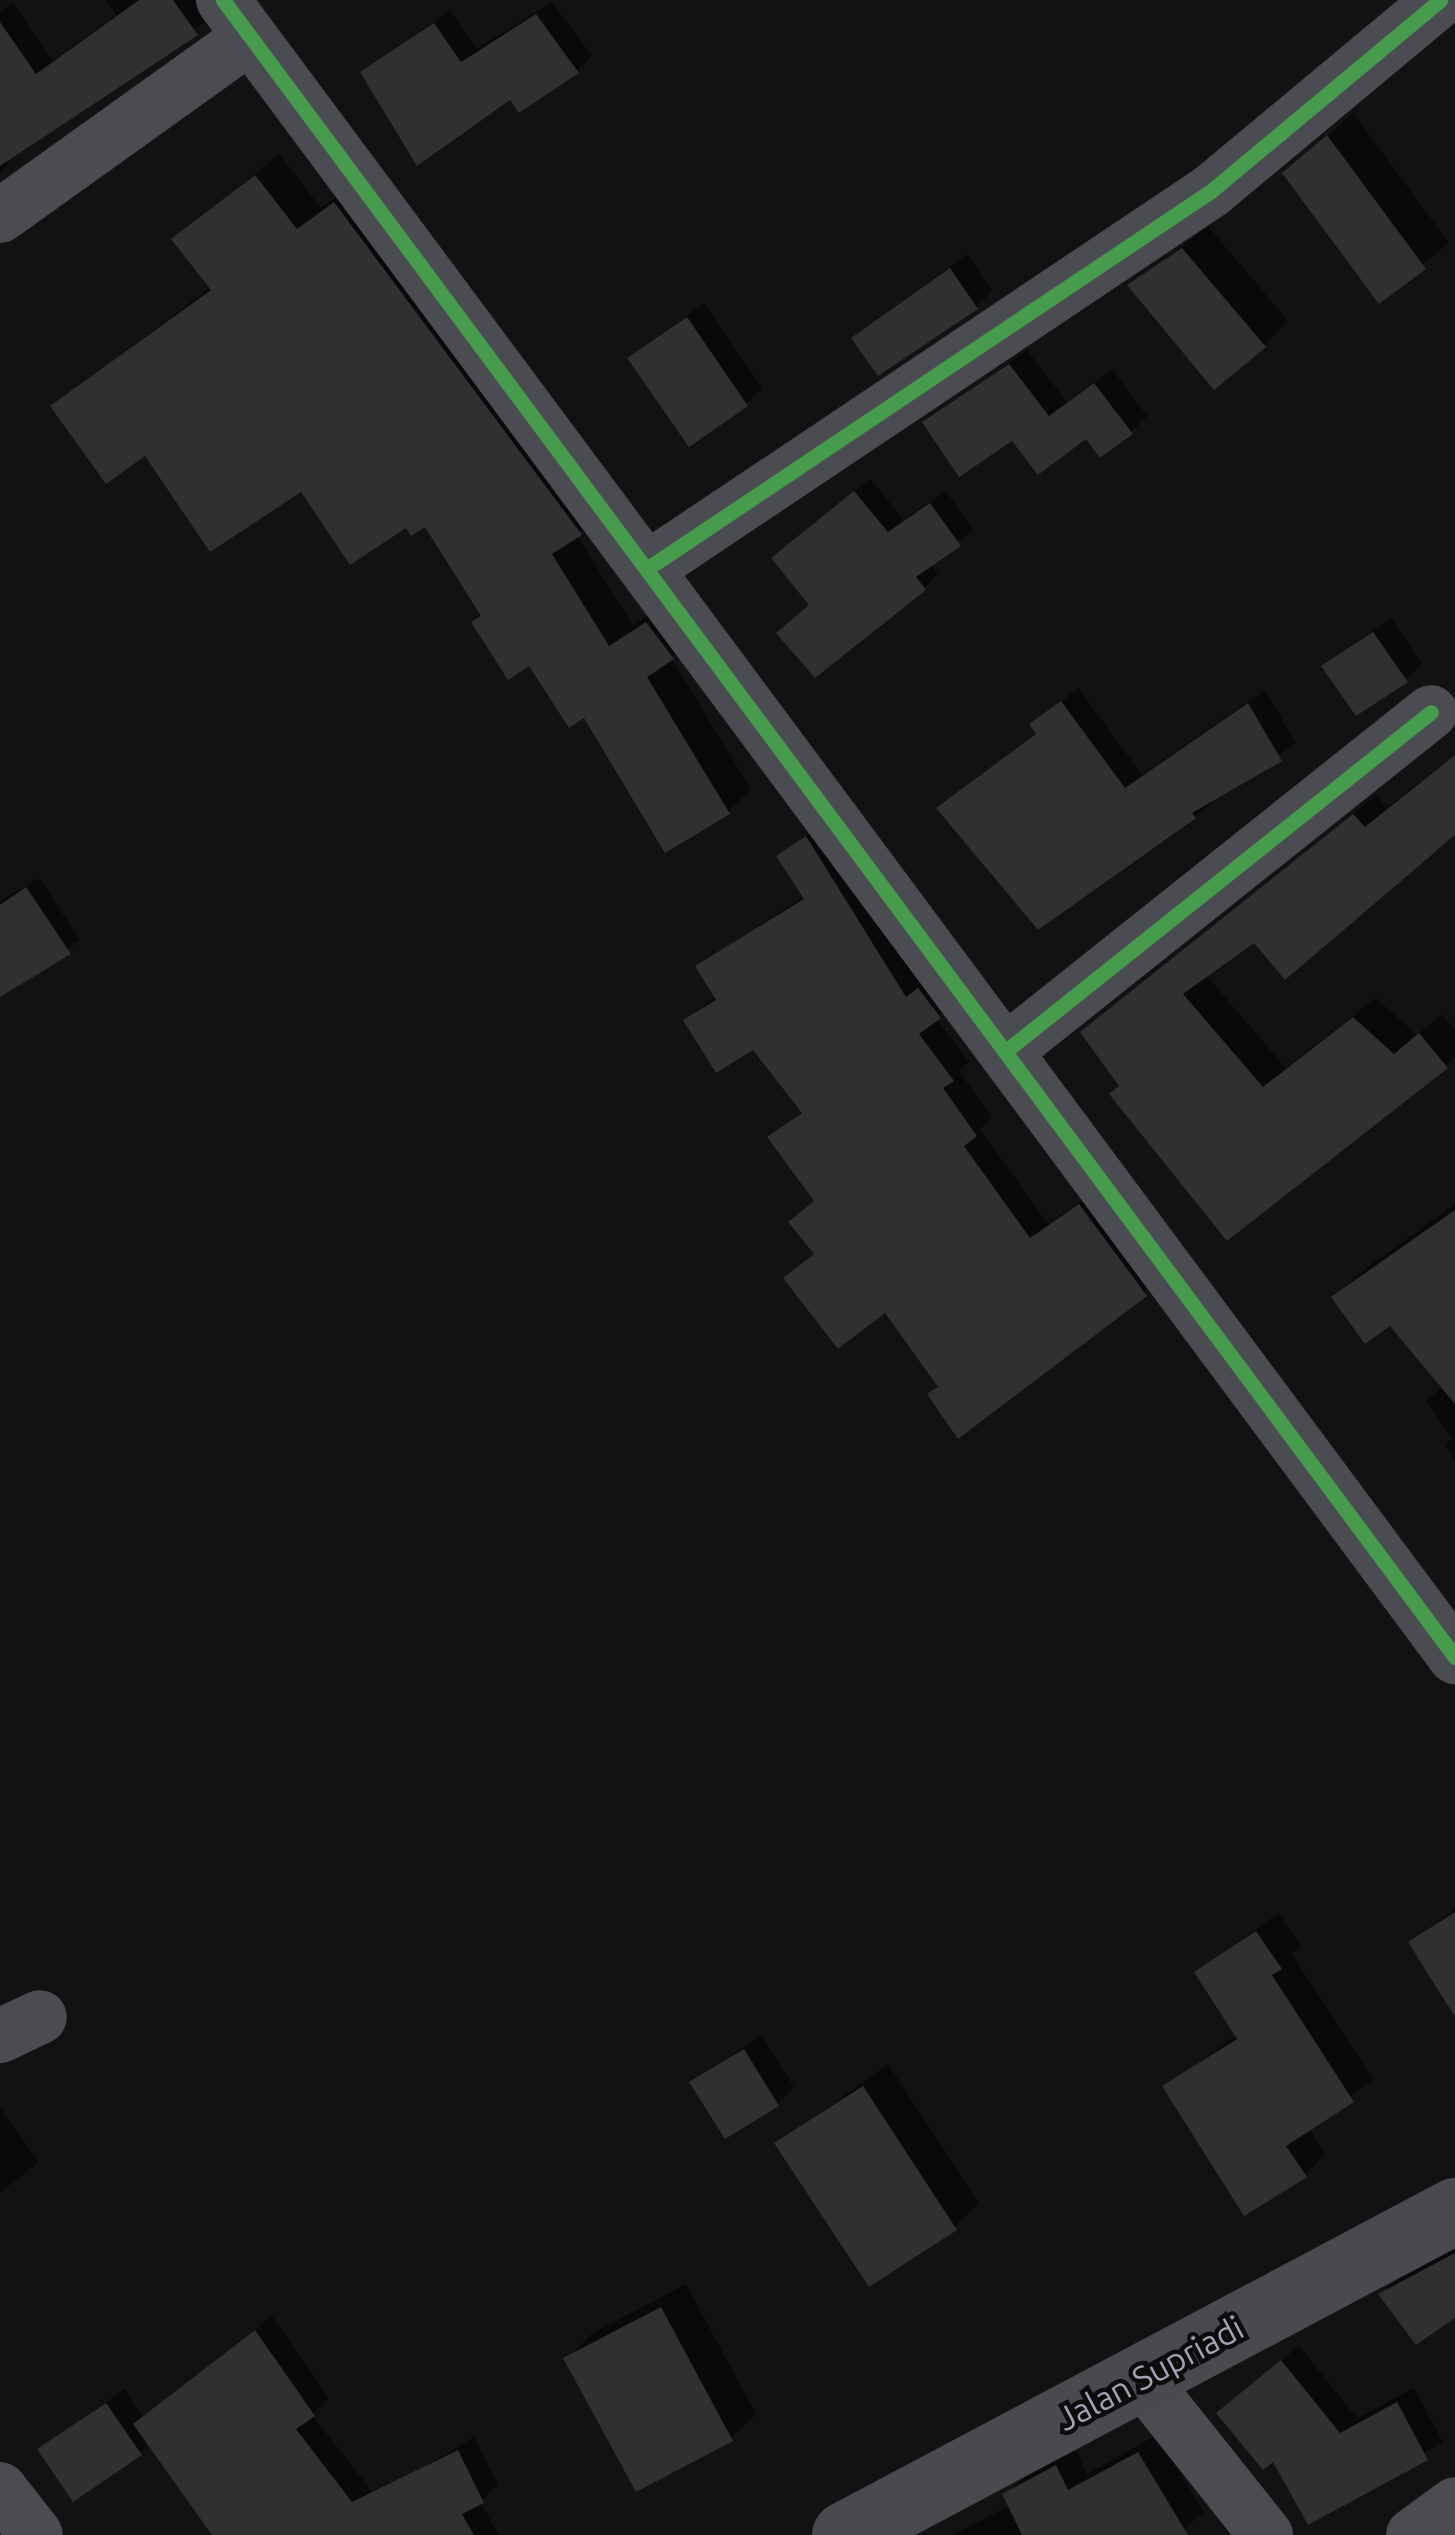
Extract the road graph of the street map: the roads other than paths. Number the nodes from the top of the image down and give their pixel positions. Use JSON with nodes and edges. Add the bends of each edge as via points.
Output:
{"nodes":[{"id":1,"x":1440,"y":0,"type":"edge"},
{"id":2,"x":237,"y":18,"type":"edge"},
{"id":3,"x":0,"y":216,"type":"edge"},
{"id":4,"x":650,"y":566,"type":"junction"},
{"id":5,"x":1431,"y":712,"type":"dead end"},
{"id":6,"x":1007,"y":1050,"type":"junction"},
{"id":7,"x":1455,"y":1657,"type":"edge"},
{"id":8,"x":1455,"y":2211,"type":"edge"},
{"id":9,"x":1141,"y":2378,"type":"junction"},
{"id":10,"x":0,"y":2489,"type":"edge"},
{"id":11,"x":1455,"y":2504,"type":"edge"},
{"id":12,"x":36,"y":2535,"type":"edge"},
{"id":13,"x":845,"y":2535,"type":"edge"},
{"id":14,"x":1266,"y":2535,"type":"edge"},
{"id":15,"x":1413,"y":2535,"type":"edge"}],
"edges":[{"from":1,"to":4,"type":"street","via":[[1211,191]]},
{"from":2,"to":3,"type":"street"},
{"from":2,"to":4,"type":"street"},
{"from":4,"to":6,"type":"street"},
{"from":5,"to":6,"type":"street"},
{"from":6,"to":7,"type":"street"},
{"from":8,"to":9,"type":"main road","name":"Jalan Supriadi"},
{"from":9,"to":13,"type":"main road","name":"Jalan Supriadi"},
{"from":9,"to":14,"type":"street"},
{"from":10,"to":12,"type":"street"},
{"from":11,"to":15,"type":"street"}]}
